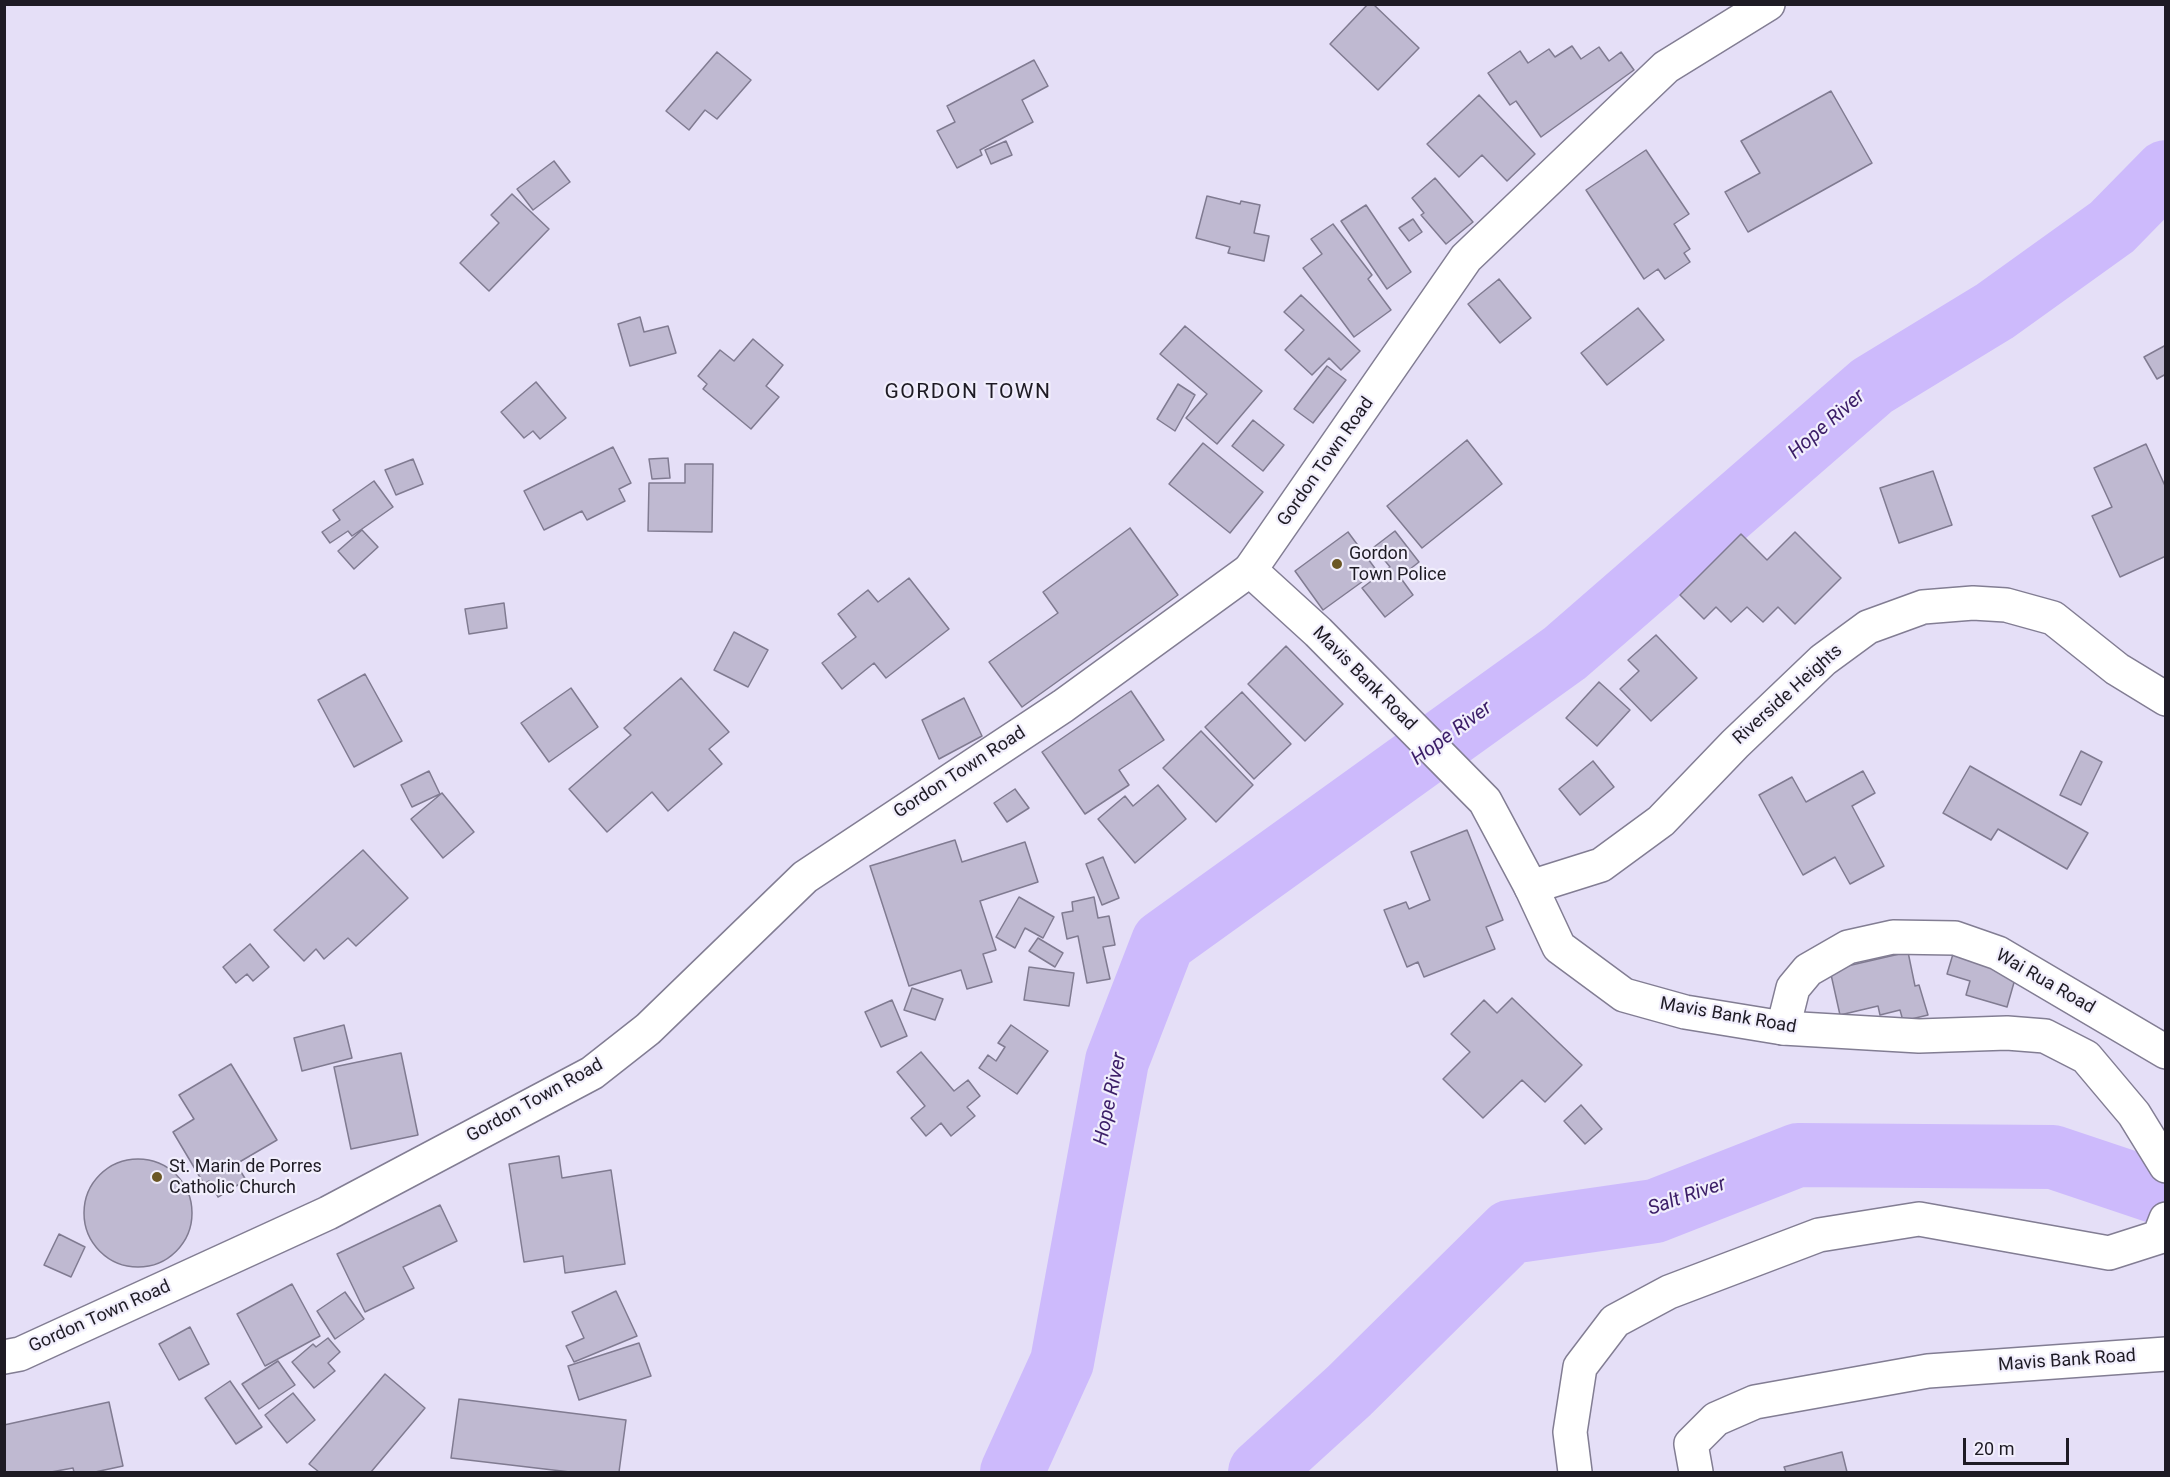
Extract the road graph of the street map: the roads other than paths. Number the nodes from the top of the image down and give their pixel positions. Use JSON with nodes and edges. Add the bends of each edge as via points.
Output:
{"nodes":[{"id":1,"x":1768,"y":4,"type":"edge"},
{"id":2,"x":1250,"y":570,"type":"junction"},
{"id":3,"x":2166,"y":699,"type":"edge"},
{"id":4,"x":1531,"y":886,"type":"junction"},
{"id":5,"x":1783,"y":1028,"type":"junction"},
{"id":6,"x":2166,"y":1052,"type":"edge"},
{"id":7,"x":2166,"y":1166,"type":"edge"},
{"id":8,"x":2166,"y":1219,"type":"edge"},
{"id":9,"x":2166,"y":1354,"type":"edge"},
{"id":10,"x":4,"y":1357,"type":"edge"},
{"id":11,"x":1575,"y":1473,"type":"edge"},
{"id":12,"x":1696,"y":1473,"type":"edge"}],
"edges":[{"from":1,"to":2,"type":"street","name":"Gordon Town Road","via":[[1666,67],[1466,258]]},
{"from":2,"to":4,"type":"street","name":"Mavis Bank Road","via":[[1318,632],[1485,801]]},
{"from":2,"to":10,"type":"street","name":"Gordon Town Road","via":[[1064,706],[805,877],[648,1029],[592,1073],[328,1214],[20,1354]]},
{"from":3,"to":4,"type":"street","name":"Riverside Heights","via":[[2117,669],[2053,618],[2006,605],[1923,607],[1868,627],[1823,660],[1661,821],[1601,865]]},
{"from":4,"to":5,"type":"street","name":"Mavis Bank Road","via":[[1559,947],[1624,995],[1685,1012]]},
{"from":5,"to":6,"type":"street","name":"Wai Rua Road","via":[[1793,988],[1808,970],[1848,947],[1893,937],[1955,938],[1998,953]]},
{"from":5,"to":7,"type":"street","name":"Mavis Bank Road","via":[[1919,1036],[2045,1036],[2086,1057],[2134,1114]]},
{"from":8,"to":11,"type":"street","via":[[2159,1237],[2109,1253],[1919,1219],[1819,1235],[1669,1292],[1615,1321],[1580,1367],[1570,1432]]},
{"from":9,"to":12,"type":"street","name":"Mavis Bank Road","via":[[1928,1371],[1755,1402],[1716,1419],[1691,1444]]}]}
